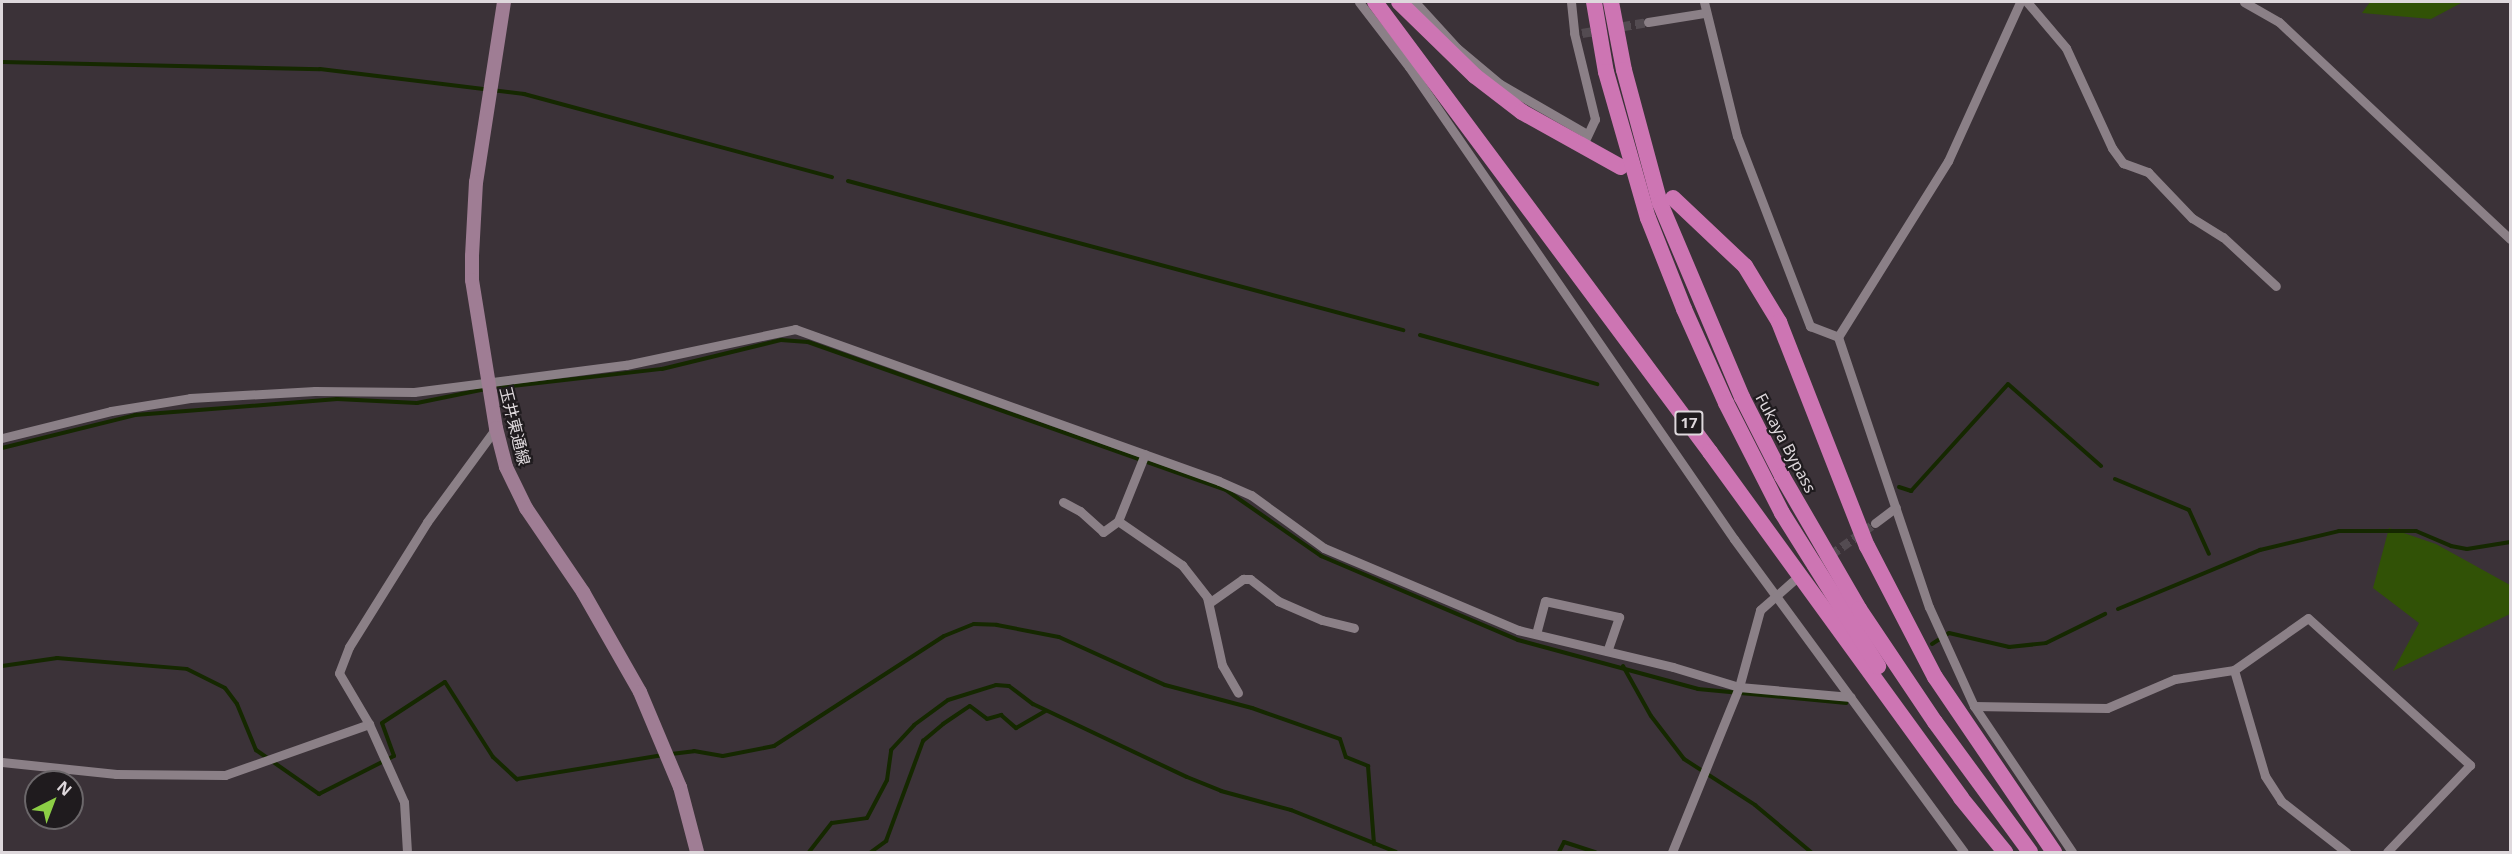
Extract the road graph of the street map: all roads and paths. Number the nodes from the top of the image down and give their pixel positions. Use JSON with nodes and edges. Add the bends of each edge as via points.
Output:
{"nodes":[{"id":1,"x":504,"y":2,"type":"edge"},
{"id":2,"x":1359,"y":2,"type":"edge"},
{"id":3,"x":1375,"y":2,"type":"edge"},
{"id":4,"x":1399,"y":2,"type":"edge"},
{"id":5,"x":1415,"y":2,"type":"edge"},
{"id":6,"x":1570,"y":2,"type":"edge"},
{"id":7,"x":1594,"y":2,"type":"edge"},
{"id":8,"x":1611,"y":2,"type":"edge"},
{"id":9,"x":1704,"y":2,"type":"edge"},
{"id":10,"x":2020,"y":2,"type":"edge"},
{"id":11,"x":2026,"y":2,"type":"edge"},
{"id":12,"x":2244,"y":2,"type":"edge"},
{"id":13,"x":1705,"y":13,"type":"junction"},
{"id":14,"x":1648,"y":22,"type":"tunnel mouth"},
{"id":15,"x":1453,"y":49,"type":"junction"},
{"id":16,"x":1414,"y":63,"type":"junction"},
{"id":17,"x":1585,"y":140,"type":"junction"},
{"id":18,"x":1621,"y":167,"type":"dead end"},
{"id":19,"x":1673,"y":198,"type":"dead end"},
{"id":20,"x":2511,"y":239,"type":"edge"},
{"id":21,"x":2276,"y":286,"type":"dead end"},
{"id":22,"x":1838,"y":337,"type":"junction"},
{"id":23,"x":488,"y":386,"type":"junction"},
{"id":24,"x":496,"y":428,"type":"junction"},
{"id":25,"x":2,"y":438,"type":"edge"},
{"id":26,"x":1144,"y":455,"type":"junction"},
{"id":27,"x":1063,"y":502,"type":"dead end"},
{"id":28,"x":1896,"y":507,"type":"junction"},
{"id":29,"x":1118,"y":521,"type":"junction"},
{"id":30,"x":1875,"y":523,"type":"tunnel mouth"},
{"id":31,"x":1793,"y":581,"type":"tunnel mouth"},
{"id":32,"x":1775,"y":594,"type":"junction"},
{"id":33,"x":1209,"y":603,"type":"junction"},
{"id":34,"x":1354,"y":628,"type":"dead end"},
{"id":35,"x":1536,"y":634,"type":"junction"},
{"id":36,"x":1607,"y":651,"type":"junction"},
{"id":37,"x":2234,"y":670,"type":"junction"},
{"id":38,"x":1738,"y":688,"type":"junction"},
{"id":39,"x":1238,"y":693,"type":"dead end"},
{"id":40,"x":1851,"y":697,"type":"junction"},
{"id":41,"x":1974,"y":706,"type":"junction"},
{"id":42,"x":1935,"y":722,"type":"junction"},
{"id":43,"x":369,"y":724,"type":"junction"},
{"id":44,"x":2,"y":762,"type":"edge"},
{"id":45,"x":2004,"y":850,"type":"edge"},
{"id":46,"x":407,"y":852,"type":"edge"},
{"id":47,"x":697,"y":852,"type":"edge"},
{"id":48,"x":1672,"y":852,"type":"edge"},
{"id":49,"x":1964,"y":852,"type":"edge"},
{"id":50,"x":2030,"y":852,"type":"edge"},
{"id":51,"x":2052,"y":852,"type":"edge"},
{"id":52,"x":2072,"y":852,"type":"edge"},
{"id":53,"x":2346,"y":852,"type":"edge"},
{"id":54,"x":2387,"y":852,"type":"edge"}],
"edges":[{"from":1,"to":23,"type":"street","name":"玉井東通線","via":[[476,182],[472,280]]},
{"from":2,"to":16,"type":"street"},
{"from":3,"to":16,"type":"highway","number":"17"},
{"from":4,"to":15,"type":"highway"},
{"from":5,"to":15,"type":"street"},
{"from":6,"to":17,"type":"street","via":[[1595,118]]},
{"from":7,"to":45,"type":"highway","number":"17","via":[[1606,72],[1648,218],[1726,403],[1782,513],[1855,631]]},
{"from":8,"to":42,"type":"highway","name":"Fukaya Bypass","via":[[1624,70],[1660,203],[1742,397],[1782,476],[1859,609]]},
{"from":9,"to":13,"type":"street"},
{"from":10,"to":22,"type":"street","via":[[1948,161]]},
{"from":11,"to":21,"type":"street","via":[[2066,48],[2112,148],[2123,163],[2148,172],[2192,218],[2223,237]]},
{"from":12,"to":20,"type":"street","via":[[2279,22]]},
{"from":13,"to":14,"type":"street"},
{"from":13,"to":22,"type":"street","via":[[1737,136],[1810,326]]},
{"from":15,"to":17,"type":"highway","via":[[1522,112]]},
{"from":16,"to":32,"type":"street"},
{"from":16,"to":45,"type":"highway","number":"17","via":[[1717,461],[1961,798]]},
{"from":17,"to":18,"type":"highway"},
{"from":19,"to":51,"type":"highway","via":[[1745,266],[1779,322],[1867,546],[1935,677]]},
{"from":22,"to":28,"type":"street"},
{"from":23,"to":24,"type":"street","name":"玉井東通線"},
{"from":23,"to":25,"type":"street","via":[[414,392],[315,391],[190,398],[111,411]]},
{"from":23,"to":26,"type":"street","via":[[626,364],[795,329]]},
{"from":24,"to":43,"type":"street","via":[[427,522],[349,647],[339,674]]},
{"from":24,"to":47,"type":"street","name":"玉井東通線","via":[[506,467],[526,508],[583,592],[640,692],[680,787]]},
{"from":26,"to":29,"type":"street"},
{"from":26,"to":35,"type":"street","via":[[1251,495],[1324,548]]},
{"from":27,"to":29,"type":"street","via":[[1103,532]]},
{"from":28,"to":30,"type":"street"},
{"from":28,"to":41,"type":"street","via":[[1940,630]]},
{"from":29,"to":33,"type":"street","via":[[1182,564]]},
{"from":31,"to":32,"type":"street"},
{"from":32,"to":38,"type":"street","via":[[1760,610]]},
{"from":32,"to":40,"type":"street"},
{"from":33,"to":34,"type":"street","via":[[1243,579],[1250,579],[1278,601],[1322,620]]},
{"from":33,"to":39,"type":"street","via":[[1222,664]]},
{"from":35,"to":36,"type":"street"},
{"from":35,"to":36,"type":"street","via":[[1545,602],[1618,617]]},
{"from":36,"to":38,"type":"street"},
{"from":37,"to":41,"type":"street","via":[[2175,679],[2107,708]]},
{"from":37,"to":53,"type":"street","via":[[2265,776],[2281,801]]},
{"from":37,"to":54,"type":"street","via":[[2308,618],[2467,760],[2470,765]]},
{"from":38,"to":40,"type":"street"},
{"from":38,"to":48,"type":"street"},
{"from":40,"to":49,"type":"street"},
{"from":41,"to":52,"type":"street"},
{"from":42,"to":50,"type":"highway","name":"Fukaya Bypass"},
{"from":42,"to":51,"type":"highway","via":[[1960,739]]},
{"from":43,"to":44,"type":"street","via":[[225,775],[116,774]]},
{"from":43,"to":46,"type":"street","via":[[404,802]]}]}
